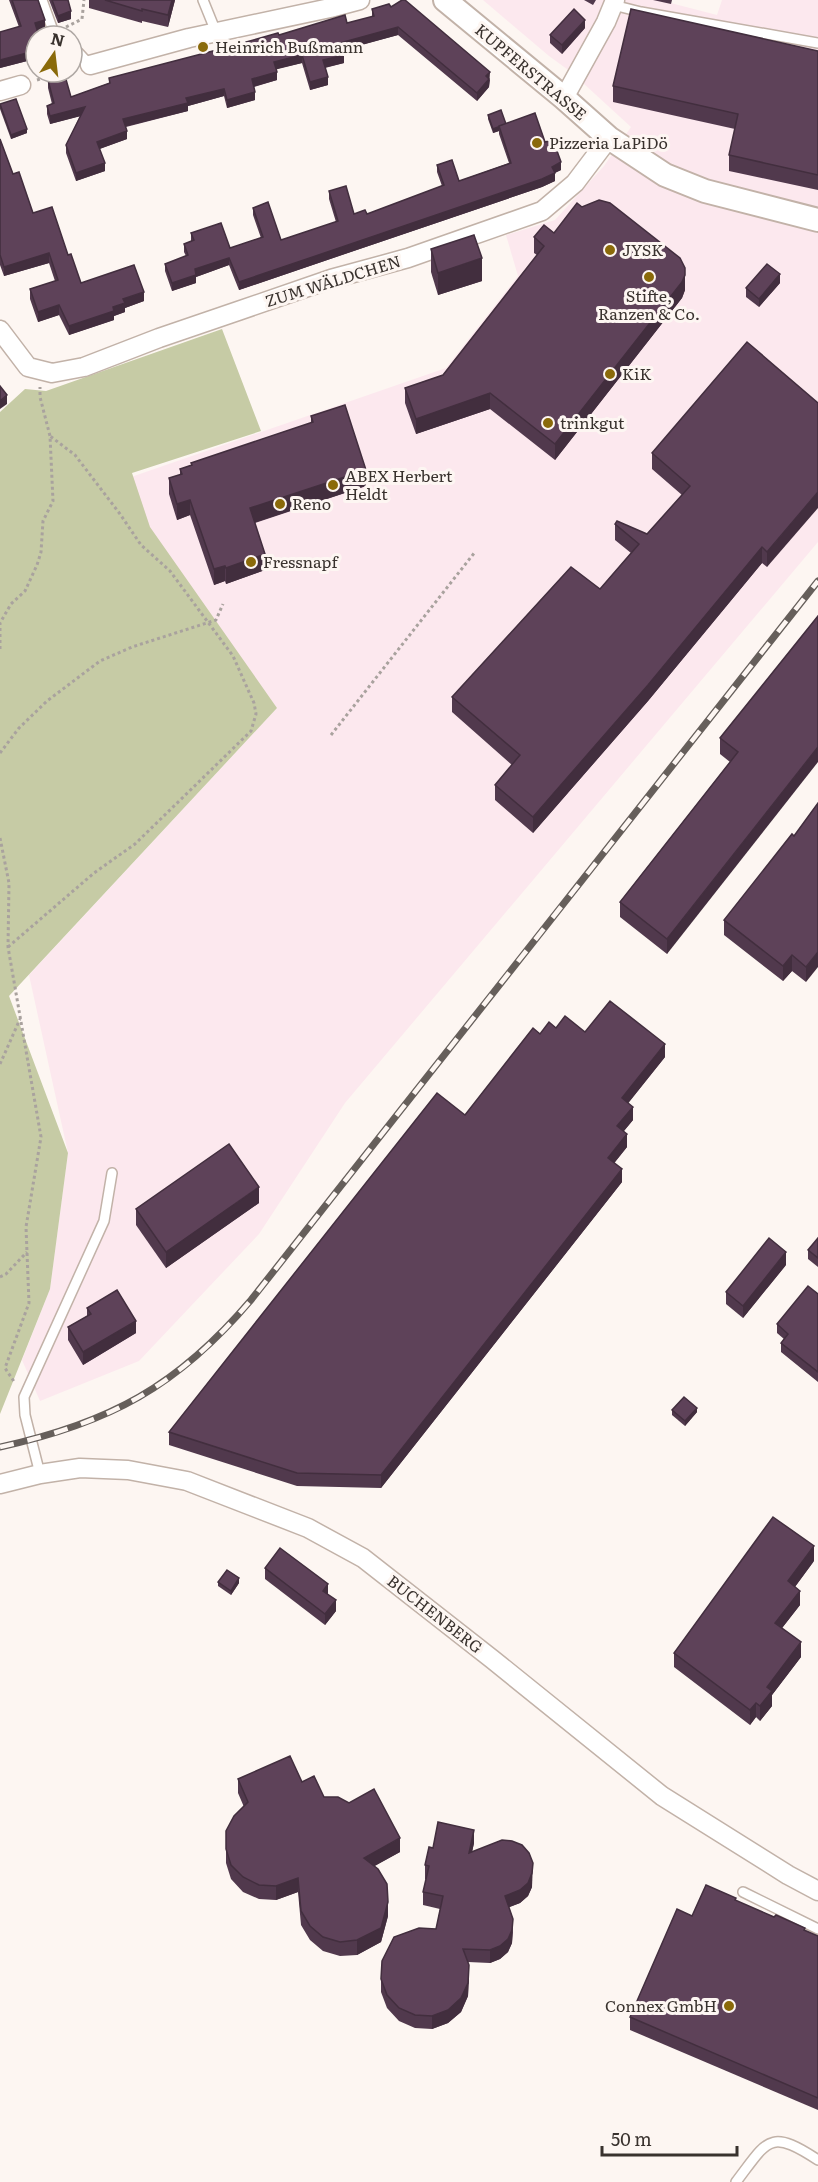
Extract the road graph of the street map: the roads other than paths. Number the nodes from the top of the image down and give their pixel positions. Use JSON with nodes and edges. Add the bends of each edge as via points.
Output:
{"nodes":[{"id":1,"x":42,"y":0,"type":"edge"},
{"id":2,"x":202,"y":0,"type":"edge"},
{"id":3,"x":360,"y":0,"type":"edge"},
{"id":4,"x":445,"y":0,"type":"edge"},
{"id":5,"x":614,"y":2,"type":"edge"},
{"id":6,"x":50,"y":24,"type":"edge"},
{"id":7,"x":216,"y":32,"type":"junction"},
{"id":8,"x":818,"y":43,"type":"edge"},
{"id":9,"x":84,"y":58,"type":"edge"},
{"id":10,"x":90,"y":65,"type":"joint"},
{"id":11,"x":21,"y":85,"type":"road end"},
{"id":12,"x":0,"y":91,"type":"edge"},
{"id":13,"x":564,"y":98,"type":"junction"},
{"id":14,"x":609,"y":138,"type":"junction"},
{"id":15,"x":818,"y":220,"type":"edge"},
{"id":16,"x":0,"y":330,"type":"edge"},
{"id":17,"x":112,"y":1173,"type":"dead end"},
{"id":18,"x":40,"y":1474,"type":"junction"},
{"id":19,"x":0,"y":1484,"type":"edge"},
{"id":20,"x":818,"y":1891,"type":"edge"},
{"id":21,"x":742,"y":1892,"type":"dead end"},
{"id":22,"x":818,"y":1929,"type":"edge"},
{"id":23,"x":818,"y":2160,"type":"edge"},
{"id":24,"x":736,"y":2182,"type":"edge"}],
"edges":[{"from":1,"to":6,"type":"lane"},
{"from":2,"to":7,"type":"lane"},
{"from":3,"to":7,"type":"street"},
{"from":4,"to":13,"type":"street","name":"KUPFERSTRASSE"},
{"from":5,"to":8,"type":"lane","via":[[641,12]]},
{"from":5,"to":13,"type":"street"},
{"from":7,"to":10,"type":"street"},
{"from":9,"to":10,"type":"lane"},
{"from":11,"to":12,"type":"street"},
{"from":13,"to":14,"type":"street","name":"KUPFERSTRASSE"},
{"from":14,"to":15,"type":"street","name":"KUPFERSTRASSE","via":[[665,175],[687,184]]},
{"from":14,"to":16,"type":"street","name":"ZUM WÄLDCHEN","via":[[575,183],[542,211],[408,258],[332,279],[84,367],[52,373],[34,369]]},
{"from":17,"to":18,"type":"lane","via":[[104,1221],[24,1397]]},
{"from":18,"to":19,"type":"street","name":"BUCHENBERG"},
{"from":18,"to":20,"type":"street","name":"BUCHENBERG","via":[[92,1468],[188,1481],[308,1528],[363,1558],[662,1796]]},
{"from":21,"to":22,"type":"lane"},
{"from":23,"to":24,"type":"lane","via":[[794,2145],[778,2141],[763,2146]]}]}
